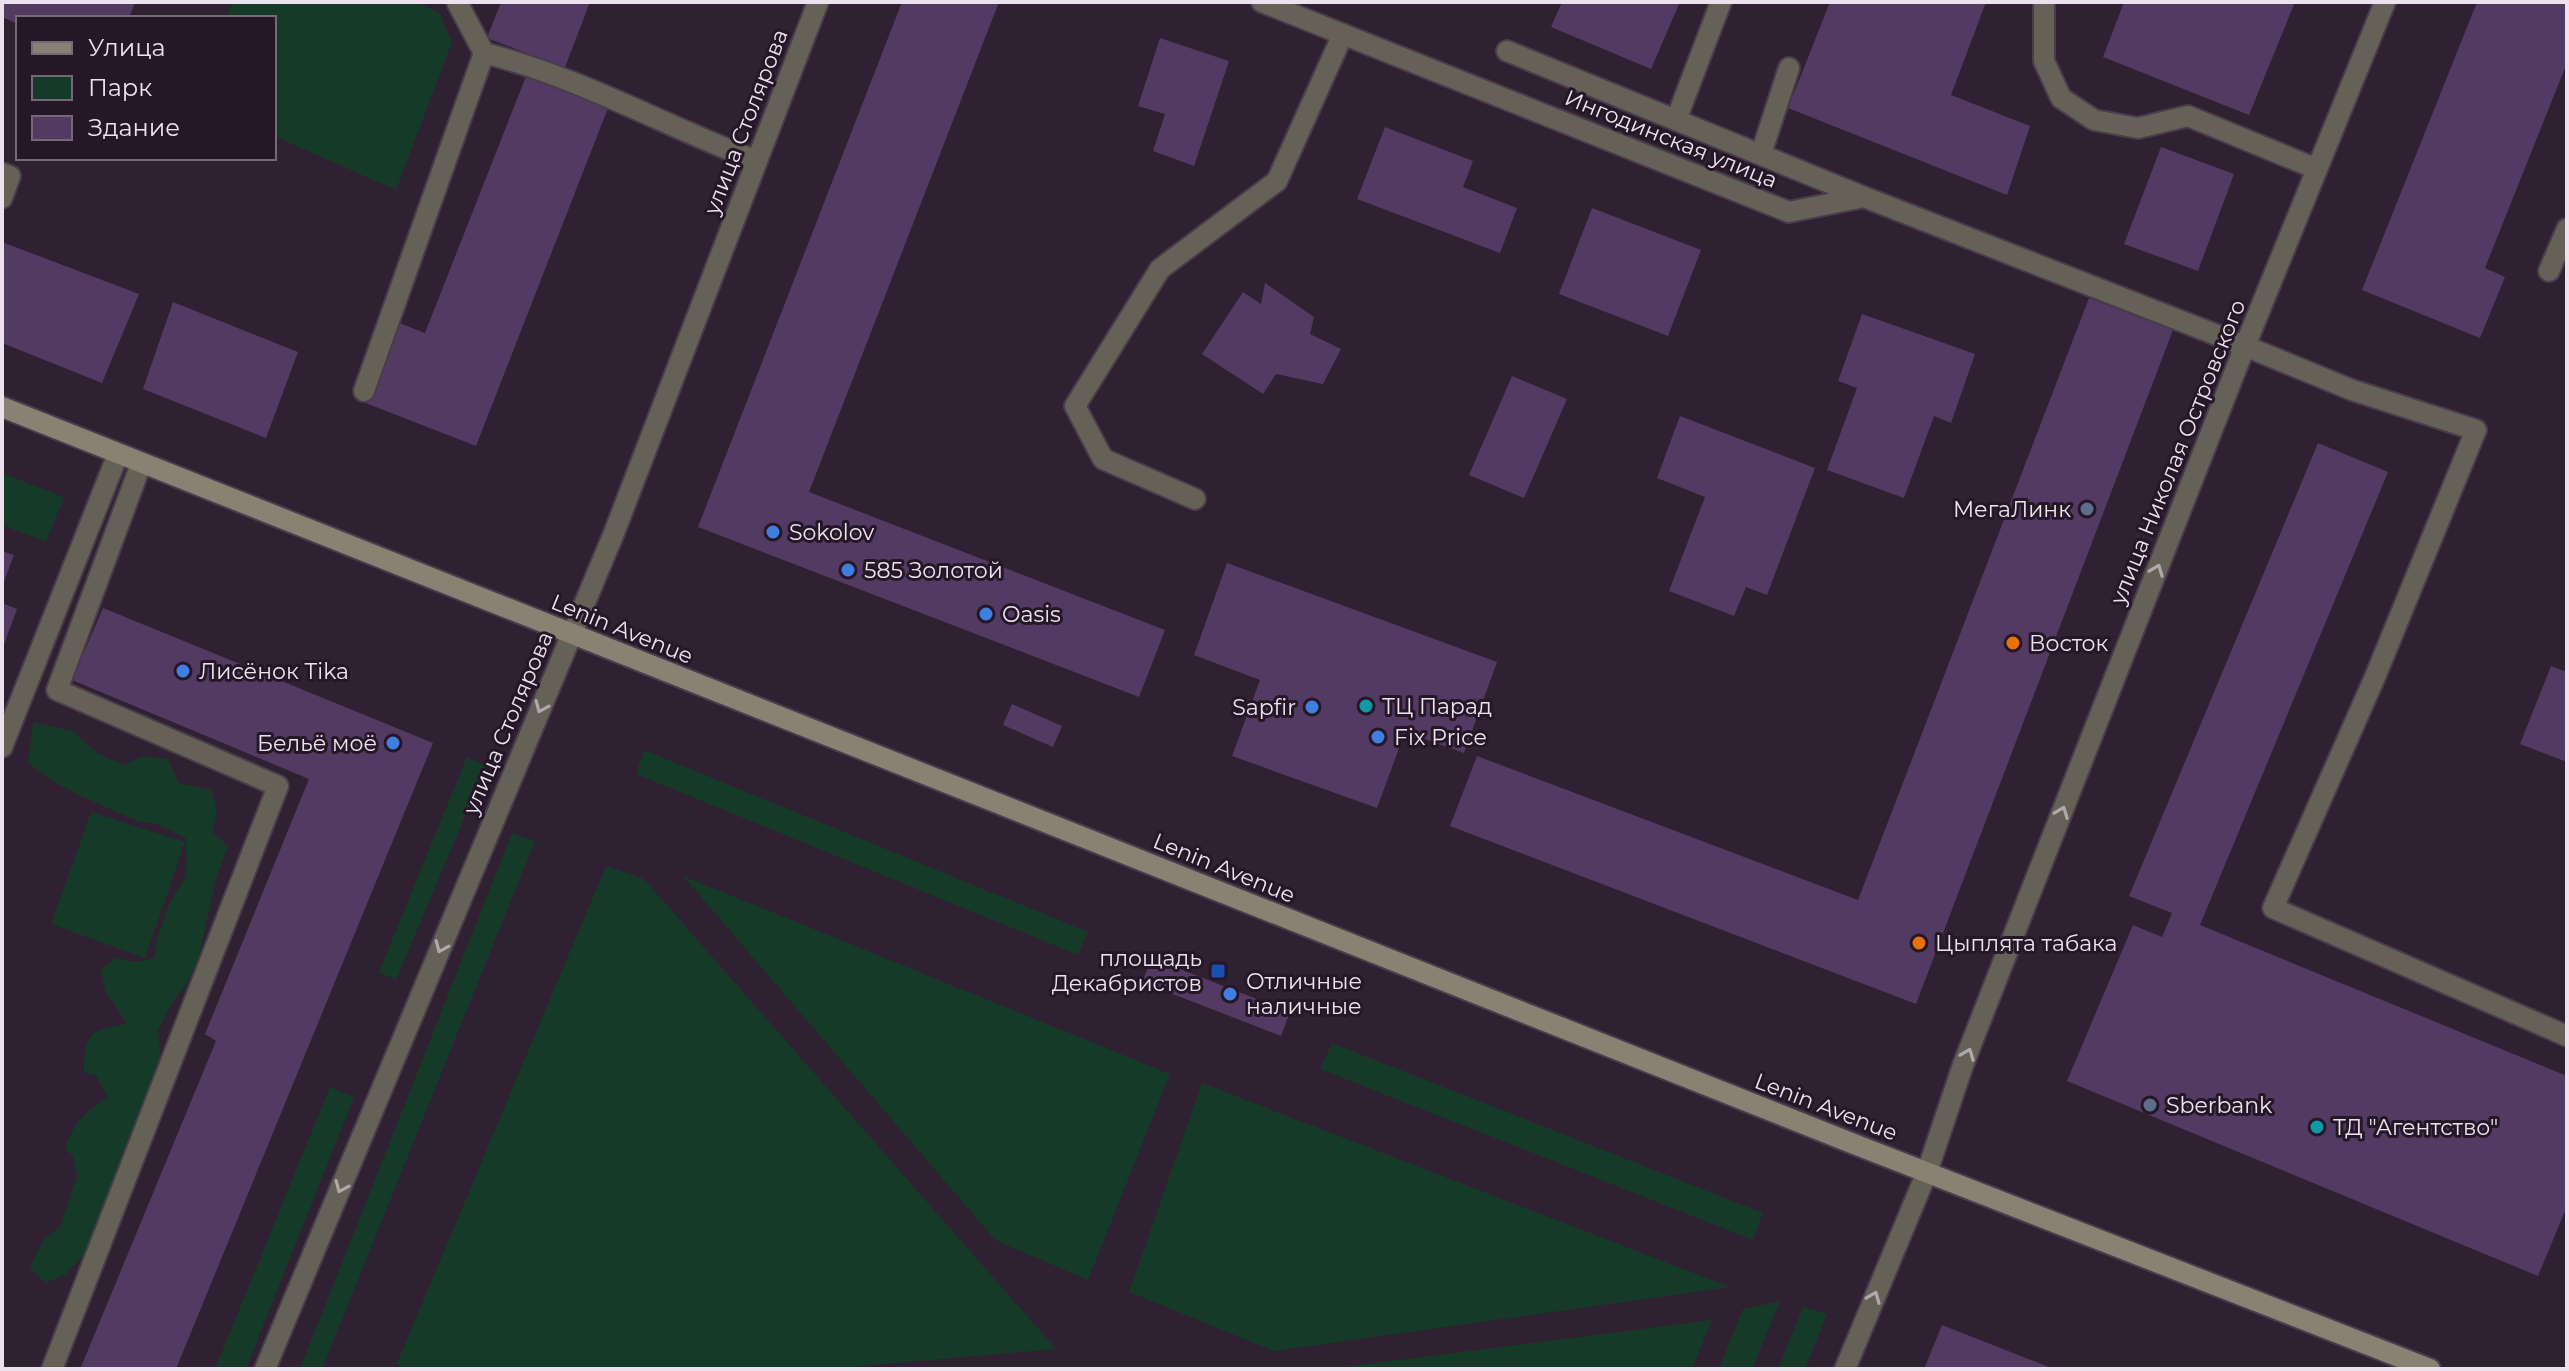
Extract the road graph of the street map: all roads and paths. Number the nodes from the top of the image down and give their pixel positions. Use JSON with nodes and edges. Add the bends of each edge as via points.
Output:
{"nodes":[{"id":1,"x":457,"y":2,"type":"edge"},
{"id":2,"x":818,"y":2,"type":"edge"},
{"id":3,"x":1262,"y":2,"type":"edge"},
{"id":4,"x":1721,"y":2,"type":"edge"},
{"id":5,"x":2044,"y":2,"type":"edge"},
{"id":6,"x":2385,"y":2,"type":"edge"},
{"id":7,"x":1343,"y":34,"type":"junction"},
{"id":8,"x":1507,"y":51,"type":"dead end"},
{"id":9,"x":484,"y":53,"type":"junction"},
{"id":10,"x":1789,"y":68,"type":"dead end"},
{"id":11,"x":1676,"y":120,"type":"junction"},
{"id":12,"x":1761,"y":154,"type":"junction"},
{"id":13,"x":757,"y":161,"type":"junction"},
{"id":14,"x":2317,"y":169,"type":"junction"},
{"id":15,"x":2,"y":173,"type":"edge"},
{"id":16,"x":1864,"y":197,"type":"junction"},
{"id":17,"x":2,"y":198,"type":"edge"},
{"id":18,"x":2567,"y":229,"type":"edge"},
{"id":19,"x":2549,"y":271,"type":"dead end"},
{"id":20,"x":2245,"y":346,"type":"junction"},
{"id":21,"x":364,"y":391,"type":"dead end"},
{"id":22,"x":2,"y":407,"type":"edge"},
{"id":23,"x":118,"y":454,"type":"junction"},
{"id":24,"x":141,"y":464,"type":"junction"},
{"id":25,"x":1195,"y":499,"type":"dead end"},
{"id":26,"x":571,"y":635,"type":"junction"},
{"id":27,"x":8,"y":720,"type":"edge"},
{"id":28,"x":2,"y":747,"type":"edge"},
{"id":29,"x":2567,"y":1036,"type":"edge"},
{"id":30,"x":1927,"y":1172,"type":"junction"},
{"id":31,"x":52,"y":1369,"type":"edge"},
{"id":32,"x":265,"y":1369,"type":"edge"},
{"id":33,"x":1845,"y":1369,"type":"edge"},
{"id":34,"x":2430,"y":1369,"type":"edge"}],
"edges":[{"from":1,"to":9,"type":"street"},
{"from":2,"to":13,"type":"street","name":"улица Столярова"},
{"from":3,"to":7,"type":"street","name":"Ингодинская улица"},
{"from":4,"to":11,"type":"street"},
{"from":5,"to":14,"type":"street","via":[[2044,61],[2061,98],[2094,120],[2138,128],[2188,116]]},
{"from":6,"to":14,"type":"street","name":"улица Николая Островского"},
{"from":7,"to":16,"type":"street","name":"Ингодинская улица","via":[[1789,212]]},
{"from":7,"to":25,"type":"street","via":[[1277,181],[1160,269],[1075,406],[1103,459]]},
{"from":8,"to":11,"type":"street"},
{"from":9,"to":13,"type":"street","via":[[561,77]]},
{"from":9,"to":21,"type":"street"},
{"from":10,"to":12,"type":"street"},
{"from":11,"to":12,"type":"street"},
{"from":12,"to":16,"type":"street"},
{"from":13,"to":26,"type":"street","name":"улица Столярова"},
{"from":14,"to":20,"type":"street","name":"улица Николая Островского"},
{"from":15,"to":17,"type":"street","via":[[10,176]]},
{"from":16,"to":20,"type":"street"},
{"from":18,"to":19,"type":"street"},
{"from":20,"to":29,"type":"street","via":[[2352,390],[2476,430],[2273,908]]},
{"from":30,"to":20,"type":"street","name":"улица Николая Островского","one_way":true,"via":[[1963,1065]]},
{"from":22,"to":23,"type":"main road","name":"Lenin Avenue"},
{"from":23,"to":24,"type":"main road","name":"Lenin Avenue"},
{"from":23,"to":27,"type":"street"},
{"from":24,"to":26,"type":"main road","name":"Lenin Avenue"},
{"from":24,"to":31,"type":"street","via":[[57,690],[278,786]]},
{"from":26,"to":30,"type":"main road","name":"Lenin Avenue"},
{"from":26,"to":32,"type":"street","name":"улица Столярова","one_way":true},
{"from":27,"to":28,"type":"street"},
{"from":33,"to":30,"type":"street","name":"улица Николая Островского","one_way":true},
{"from":30,"to":34,"type":"main road","name":"Lenin Avenue"}]}
